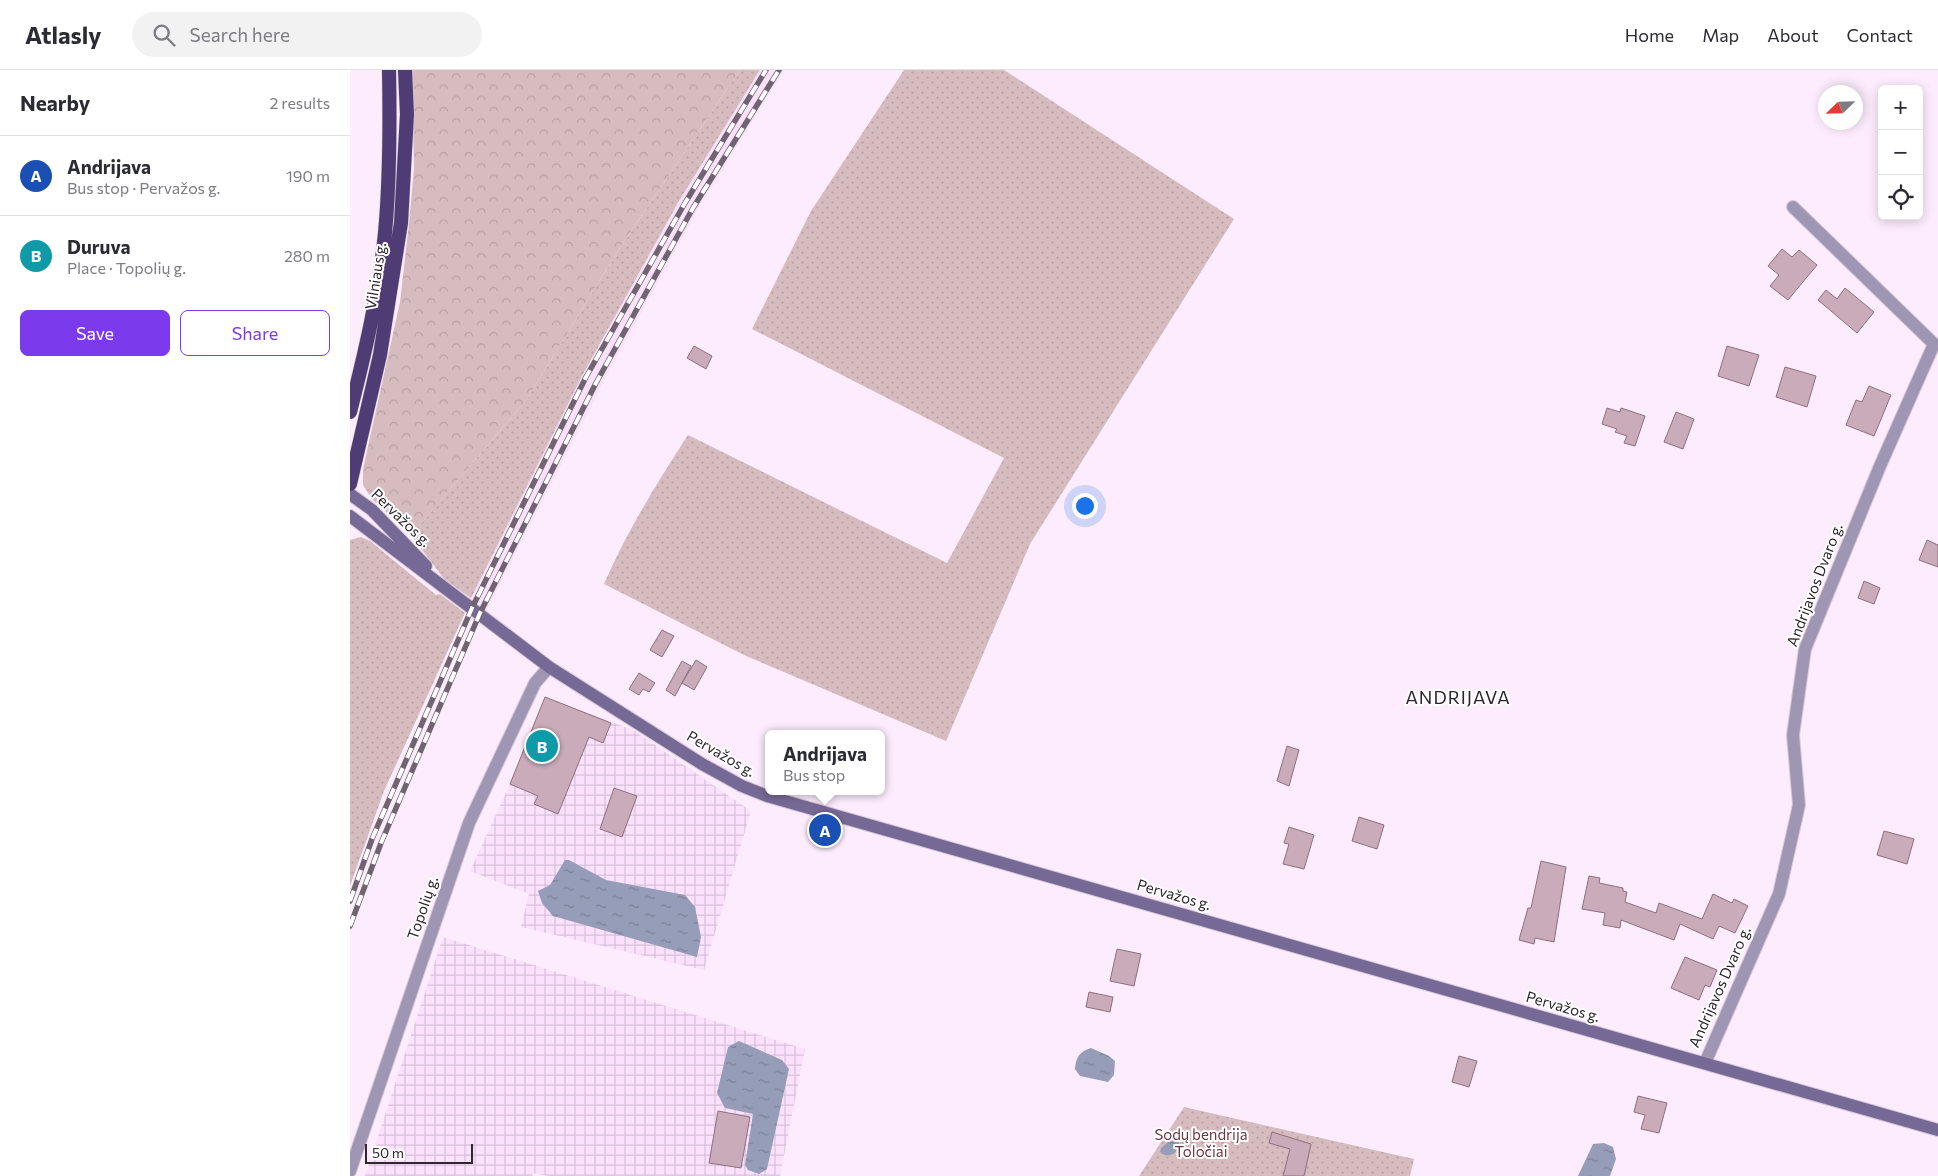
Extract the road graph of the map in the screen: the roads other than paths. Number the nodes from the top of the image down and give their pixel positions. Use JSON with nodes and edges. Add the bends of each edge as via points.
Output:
{"nodes":[{"id":1,"x":389,"y":70,"type":"edge"},
{"id":2,"x":405,"y":70,"type":"edge"},
{"id":3,"x":1793,"y":206,"type":"dead end"},
{"id":4,"x":350,"y":412,"type":"edge"},
{"id":5,"x":350,"y":484,"type":"edge"},
{"id":6,"x":350,"y":494,"type":"edge"},
{"id":7,"x":350,"y":516,"type":"edge"},
{"id":8,"x":448,"y":590,"type":"junction"},
{"id":9,"x":549,"y":667,"type":"junction"},
{"id":10,"x":1705,"y":1063,"type":"junction"},
{"id":11,"x":1938,"y":1130,"type":"edge"},
{"id":12,"x":350,"y":1171,"type":"edge"}],
"edges":[{"from":1,"to":4,"type":"highway","name":"Vilniaus g.","via":[[390,132],[385,234],[374,305]]},
{"from":2,"to":5,"type":"highway","name":"Vilniaus g.","via":[[407,114],[401,223],[380,355]]},
{"from":3,"to":10,"type":"street","name":"Andrijavos Dvaro g.","via":[[1934,344],[1805,649],[1793,735],[1799,805],[1779,894]]},
{"from":6,"to":8,"type":"main road","name":"Pervažos g.","via":[[372,510]]},
{"from":7,"to":8,"type":"main road","name":"Pervažos g."},
{"from":8,"to":9,"type":"main road","name":"Pervažos g."},
{"from":9,"to":10,"type":"main road","name":"Pervažos g.","via":[[702,764],[767,796]]},
{"from":9,"to":12,"type":"street","name":"Topolių g.","via":[[535,684],[469,823]]},
{"from":10,"to":11,"type":"main road","name":"Pervažos g."}]}
